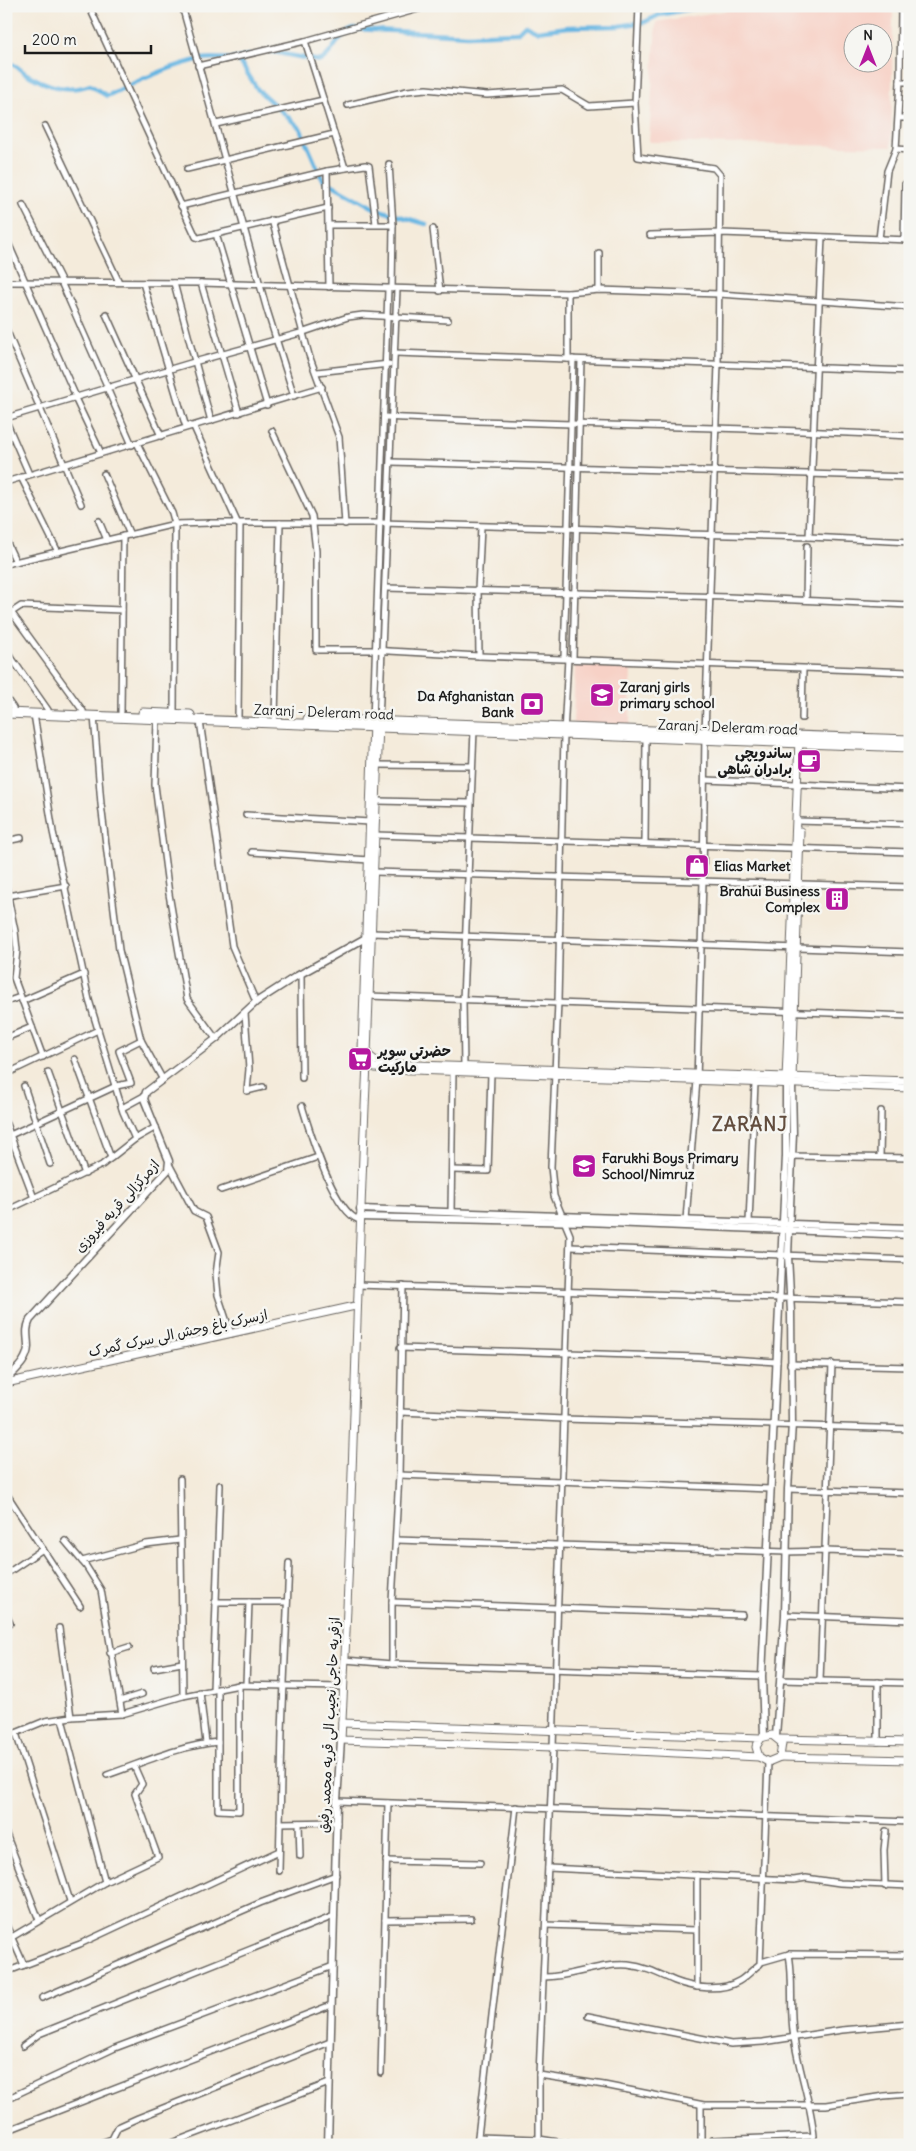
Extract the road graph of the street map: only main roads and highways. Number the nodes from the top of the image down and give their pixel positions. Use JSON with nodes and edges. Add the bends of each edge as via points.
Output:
{"nodes":[{"id":1,"x":9,"y":710,"type":"edge"},
{"id":2,"x":376,"y":725,"type":"junction"},
{"id":3,"x":564,"y":731,"type":"junction"},
{"id":4,"x":705,"y":736,"type":"junction"},
{"id":5,"x":802,"y":739,"type":"junction"},
{"id":6,"x":910,"y":740,"type":"edge"},
{"id":7,"x":910,"y":747,"type":"edge"},
{"id":8,"x":369,"y":935,"type":"junction"},
{"id":9,"x":368,"y":1060,"type":"junction"},
{"id":10,"x":464,"y":1069,"type":"junction"},
{"id":11,"x":554,"y":1072,"type":"junction"},
{"id":12,"x":697,"y":1077,"type":"junction"},
{"id":13,"x":789,"y":1081,"type":"junction"},
{"id":14,"x":910,"y":1081,"type":"edge"},
{"id":15,"x":910,"y":1088,"type":"edge"},
{"id":16,"x":355,"y":1306,"type":"junction"},
{"id":17,"x":6,"y":1382,"type":"edge"},
{"id":18,"x":342,"y":1723,"type":"junction"},
{"id":19,"x":762,"y":1737,"type":"junction"},
{"id":20,"x":778,"y":1738,"type":"junction"},
{"id":21,"x":910,"y":1742,"type":"edge"},
{"id":22,"x":760,"y":1757,"type":"junction"},
{"id":23,"x":780,"y":1757,"type":"junction"},
{"id":24,"x":910,"y":1760,"type":"edge"}],
"edges":[{"from":1,"to":2,"type":"highway","name":"Zaranj - Deleram road","via":[[275,718]]},
{"from":1,"to":2,"type":"highway","name":"Zaranj - Deleram road","via":[[34,714],[200,721]]},
{"from":2,"to":3,"type":"highway","name":"Zaranj - Deleram road"},
{"from":2,"to":8,"type":"main road","via":[[370,822]]},
{"from":2,"to":8,"type":"main road","via":[[377,801]]},
{"from":3,"to":4,"type":"highway","name":"Zaranj - Deleram road"},
{"from":3,"to":4,"type":"highway","name":"Zaranj - Deleram road","via":[[646,738]]},
{"from":4,"to":5,"type":"highway","name":"Zaranj - Deleram road"},
{"from":5,"to":6,"type":"highway","name":"Zaranj - Deleram road"},
{"from":5,"to":7,"type":"highway","name":"Zaranj - Deleram road"},
{"from":5,"to":13,"type":"main road"},
{"from":8,"to":9,"type":"main road"},
{"from":8,"to":9,"type":"main road","via":[[362,1050]]},
{"from":9,"to":10,"type":"main road"},
{"from":9,"to":10,"type":"main road","via":[[375,1068]]},
{"from":9,"to":16,"type":"main road","name":"ازقریه حاجی نجیب الی قریه محمد رفیق"},
{"from":10,"to":11,"type":"main road"},
{"from":10,"to":11,"type":"main road","via":[[491,1073]]},
{"from":11,"to":12,"type":"main road"},
{"from":12,"to":13,"type":"main road"},
{"from":12,"to":13,"type":"main road","via":[[755,1083]]},
{"from":13,"to":14,"type":"main road"},
{"from":13,"to":15,"type":"main road"},
{"from":16,"to":17,"type":"main road","name":"ازسرک باغ وحش الی سرک گمرک"},
{"from":16,"to":18,"type":"main road","name":"ازقریه حاجی نجیب الی قریه محمد رفیق","via":[[355,1399]]},
{"from":18,"to":19,"type":"main road"},
{"from":18,"to":22,"type":"main road","name":"ازقریه حاجی نجیب الی قریه محمد رفیق","via":[[341,1740]]},
{"from":19,"to":20,"type":"main road"},
{"from":19,"to":22,"type":"main road","via":[[756,1748]]},
{"from":20,"to":21,"type":"main road"},
{"from":20,"to":23,"type":"main road","via":[[783,1748]]},
{"from":22,"to":23,"type":"main road","via":[[768,1762]]},
{"from":23,"to":24,"type":"main road"}]}
